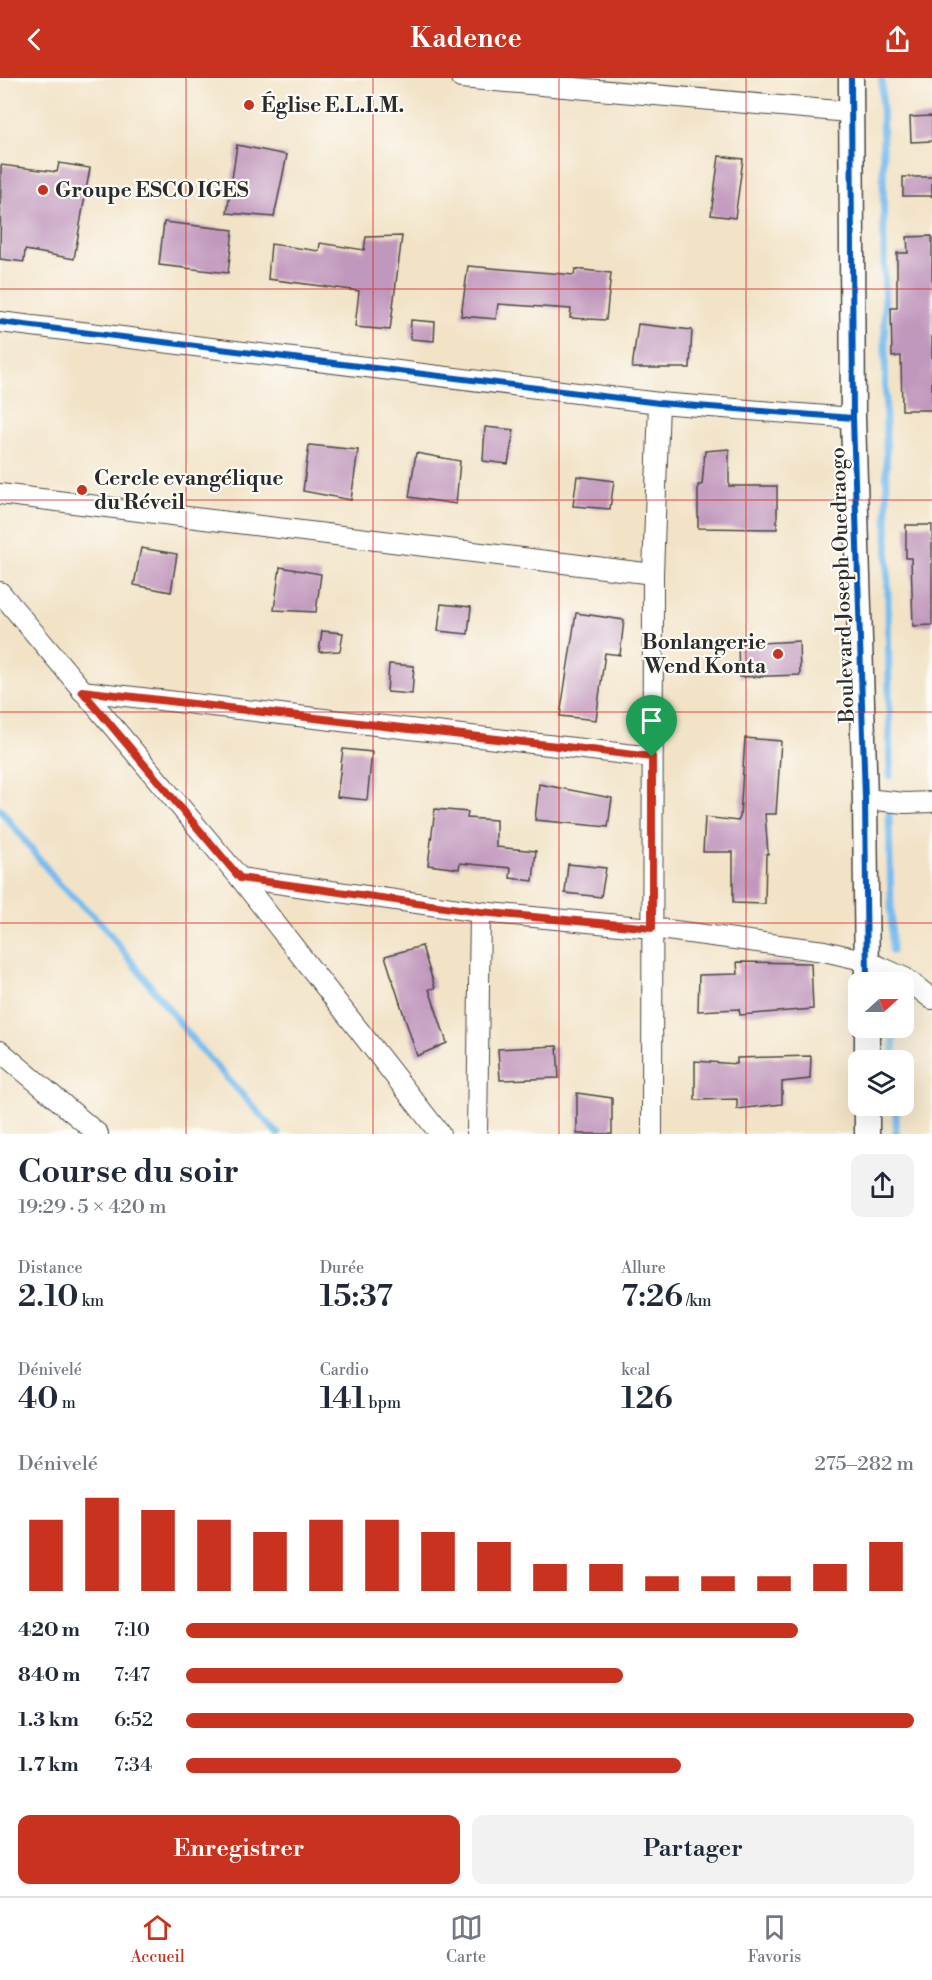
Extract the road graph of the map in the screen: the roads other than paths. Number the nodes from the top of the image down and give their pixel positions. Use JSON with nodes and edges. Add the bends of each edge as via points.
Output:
{"nodes":[{"id":1,"x":461,"y":78,"type":"edge"},
{"id":2,"x":850,"y":78,"type":"edge"},
{"id":3,"x":849,"y":112,"type":"junction"},
{"id":4,"x":0,"y":322,"type":"edge"},
{"id":5,"x":659,"y":403,"type":"junction"},
{"id":6,"x":853,"y":418,"type":"junction"},
{"id":7,"x":0,"y":494,"type":"edge"},
{"id":8,"x":653,"y":574,"type":"junction"},
{"id":9,"x":0,"y":592,"type":"edge"},
{"id":10,"x":82,"y":691,"type":"junction"},
{"id":11,"x":652,"y":757,"type":"junction"},
{"id":12,"x":865,"y":800,"type":"junction"},
{"id":13,"x":932,"y":802,"type":"edge"},
{"id":14,"x":240,"y":878,"type":"junction"},
{"id":15,"x":480,"y":912,"type":"junction"},
{"id":16,"x":652,"y":928,"type":"junction"},
{"id":17,"x":867,"y":972,"type":"edge"},
{"id":18,"x":914,"y":985,"type":"edge"},
{"id":19,"x":932,"y":999,"type":"edge"},
{"id":20,"x":0,"y":1051,"type":"edge"},
{"id":21,"x":867,"y":1116,"type":"edge"},
{"id":22,"x":98,"y":1134,"type":"edge"},
{"id":23,"x":440,"y":1134,"type":"edge"},
{"id":24,"x":477,"y":1134,"type":"edge"},
{"id":25,"x":652,"y":1134,"type":"edge"},
{"id":26,"x":867,"y":1134,"type":"edge"}],
"edges":[{"from":1,"to":3,"type":"street"},
{"from":2,"to":3,"type":"street","name":"Boulevard Joseph Ouedraogo"},
{"from":3,"to":6,"type":"street","name":"Boulevard Joseph Ouedraogo"},
{"from":4,"to":5,"type":"street"},
{"from":5,"to":6,"type":"street"},
{"from":5,"to":8,"type":"street"},
{"from":6,"to":12,"type":"street","name":"Boulevard Joseph Ouedraogo"},
{"from":7,"to":8,"type":"street"},
{"from":8,"to":11,"type":"street"},
{"from":9,"to":10,"type":"street"},
{"from":10,"to":11,"type":"street"},
{"from":10,"to":14,"type":"street"},
{"from":11,"to":16,"type":"street"},
{"from":12,"to":13,"type":"street"},
{"from":12,"to":17,"type":"street","name":"Boulevard Joseph Ouedraogo"},
{"from":14,"to":15,"type":"street"},
{"from":14,"to":23,"type":"street"},
{"from":15,"to":16,"type":"street"},
{"from":15,"to":24,"type":"street"},
{"from":16,"to":17,"type":"street","via":[[824,951]]},
{"from":16,"to":25,"type":"street"},
{"from":18,"to":19,"type":"street"},
{"from":20,"to":22,"type":"street"},
{"from":21,"to":26,"type":"street"}]}
